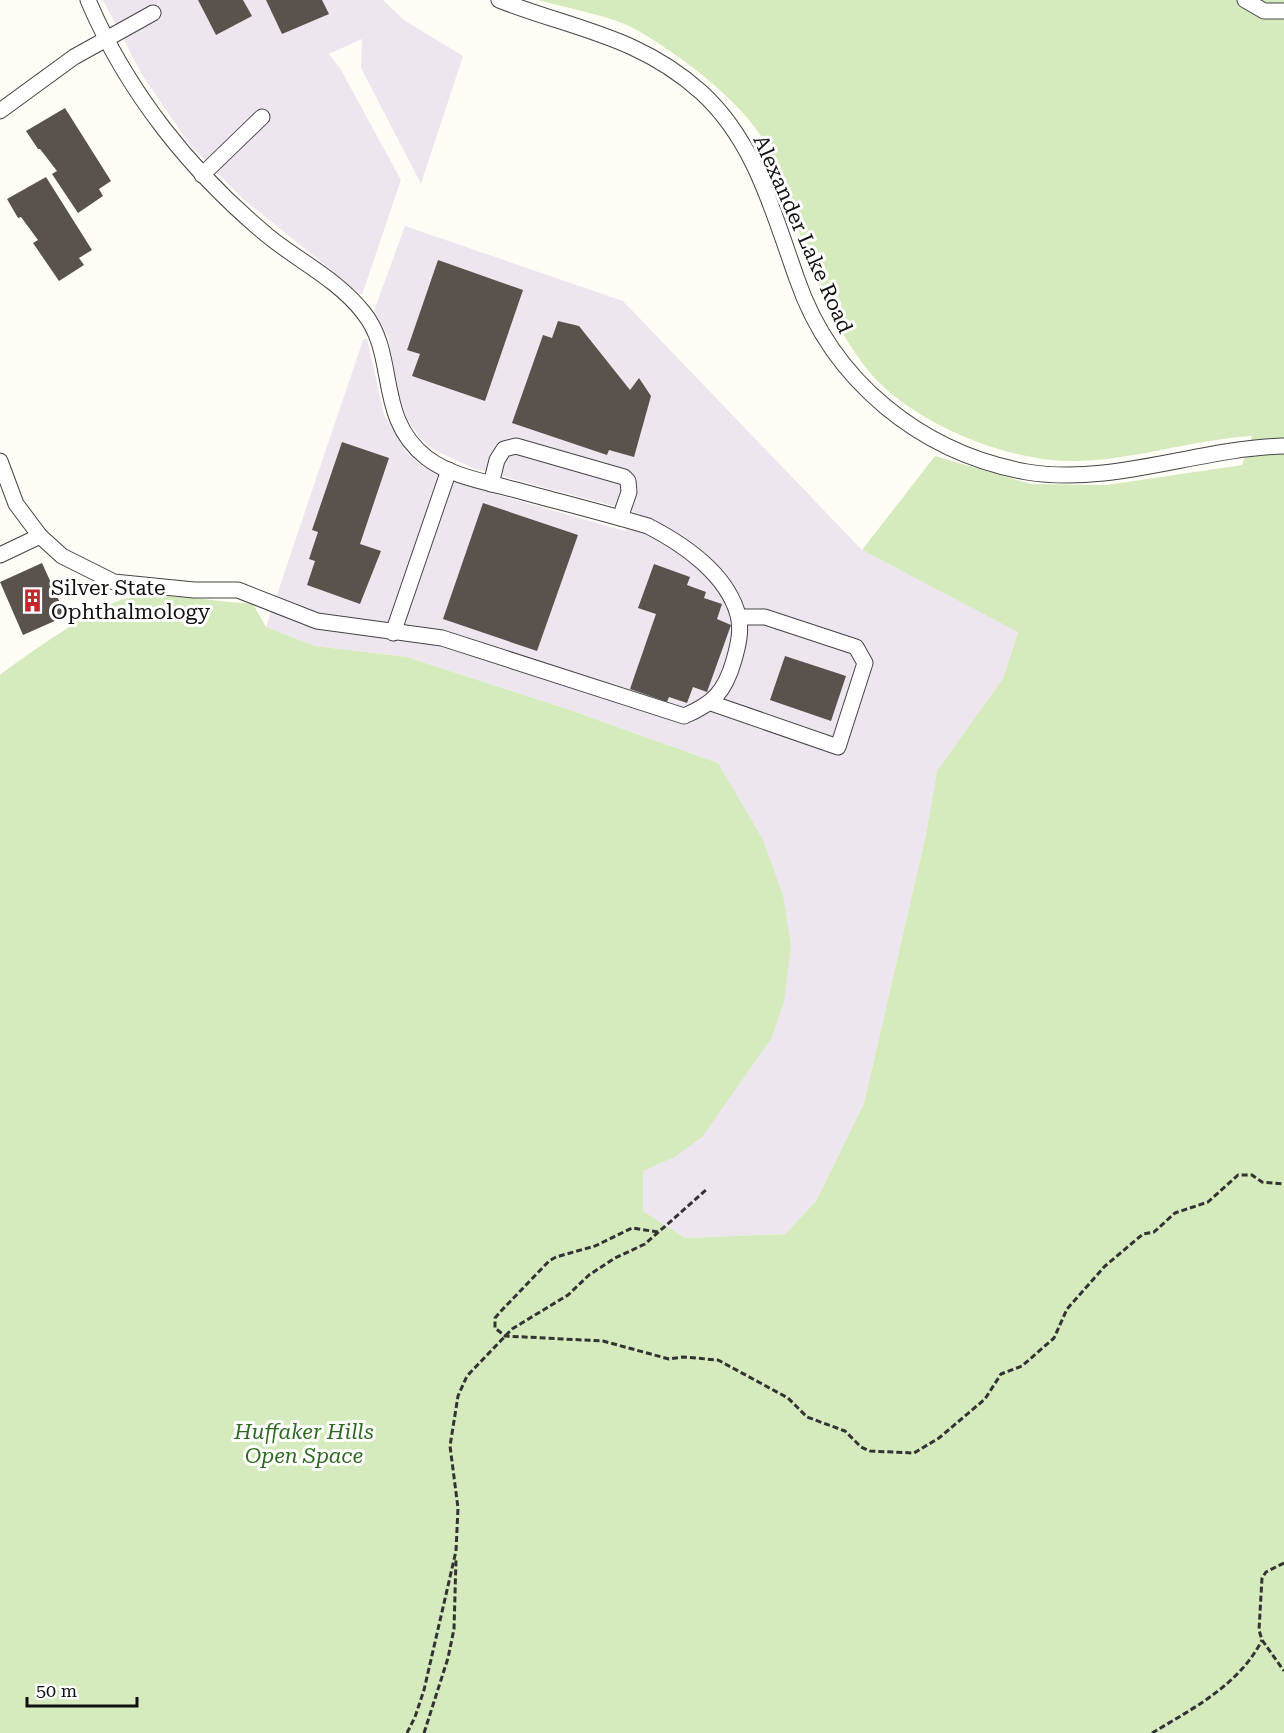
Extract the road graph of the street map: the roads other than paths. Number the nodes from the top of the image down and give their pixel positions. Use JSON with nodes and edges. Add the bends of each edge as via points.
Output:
{"nodes":[{"id":1,"x":88,"y":0,"type":"edge"},
{"id":2,"x":499,"y":0,"type":"edge"},
{"id":3,"x":1245,"y":0,"type":"edge"},
{"id":4,"x":1284,"y":11,"type":"edge"},
{"id":5,"x":153,"y":13,"type":"dead end"},
{"id":6,"x":106,"y":40,"type":"junction"},
{"id":7,"x":0,"y":111,"type":"edge"},
{"id":8,"x":262,"y":117,"type":"dead end"},
{"id":9,"x":202,"y":175,"type":"junction"},
{"id":10,"x":1284,"y":446,"type":"edge"},
{"id":11,"x":0,"y":461,"type":"edge"},
{"id":12,"x":448,"y":470,"type":"junction"},
{"id":13,"x":491,"y":484,"type":"junction"},
{"id":14,"x":620,"y":518,"type":"junction"},
{"id":15,"x":40,"y":536,"type":"junction"},
{"id":16,"x":0,"y":555,"type":"edge"},
{"id":17,"x":739,"y":617,"type":"junction"},
{"id":18,"x":393,"y":633,"type":"junction"},
{"id":19,"x":711,"y":704,"type":"junction"}],
"edges":[{"from":1,"to":6,"type":"street"},
{"from":2,"to":10,"type":"street","name":"Alexander Lake Road","via":[[617,39],[673,69],[701,92],[727,120],[760,177],[805,301],[835,356],[877,402],[936,440],[999,465],[1052,474],[1111,471]]},
{"from":3,"to":4,"type":"street","via":[[1264,11]]},
{"from":5,"to":6,"type":"street"},
{"from":6,"to":7,"type":"street","via":[[50,73]]},
{"from":6,"to":9,"type":"street","via":[[126,74]]},
{"from":8,"to":9,"type":"street"},
{"from":9,"to":12,"type":"street","via":[[271,238],[357,304],[376,333],[395,415],[403,431],[429,460]]},
{"from":11,"to":15,"type":"street","via":[[16,504]]},
{"from":12,"to":13,"type":"street"},
{"from":12,"to":18,"type":"street"},
{"from":13,"to":14,"type":"street"},
{"from":13,"to":14,"type":"street","via":[[504,449],[516,446],[624,477],[629,492]]},
{"from":14,"to":17,"type":"street","via":[[673,539],[706,566],[732,600]]},
{"from":15,"to":16,"type":"street"},
{"from":15,"to":18,"type":"street","via":[[62,556],[114,582],[238,590],[317,621]]},
{"from":17,"to":19,"type":"street","via":[[740,639],[731,668]]},
{"from":17,"to":19,"type":"street","via":[[765,617],[856,647],[865,663],[838,747]]},
{"from":18,"to":19,"type":"street","via":[[442,638],[684,716]]}]}
